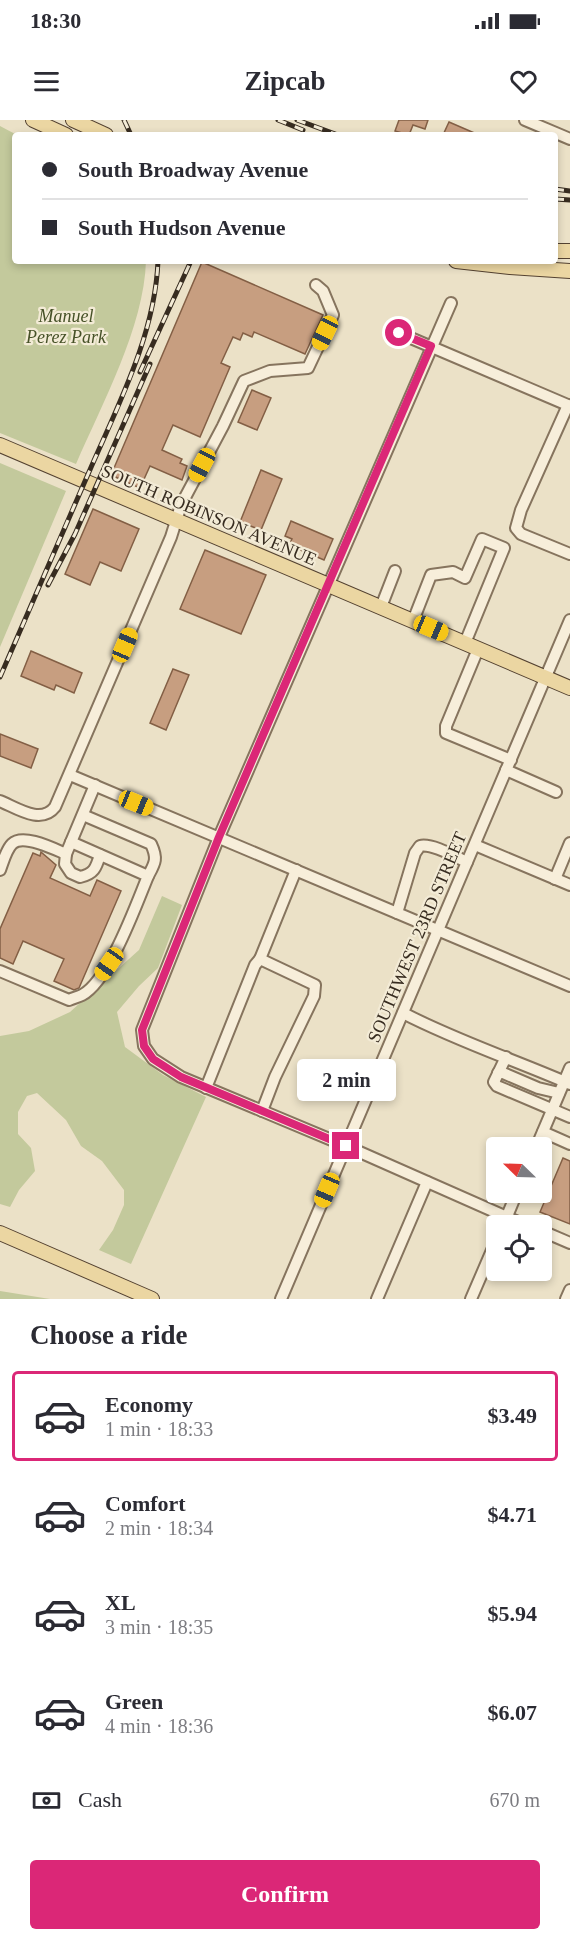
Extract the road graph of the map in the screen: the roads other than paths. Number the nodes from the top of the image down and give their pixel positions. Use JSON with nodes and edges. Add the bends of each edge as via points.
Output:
{"nodes":[{"id":1,"x":33,"y":120,"type":"edge"},
{"id":2,"x":73,"y":120,"type":"edge"},
{"id":3,"x":525,"y":120,"type":"edge"},
{"id":4,"x":59,"y":132,"type":"edge"},
{"id":5,"x":99,"y":132,"type":"edge"},
{"id":6,"x":553,"y":132,"type":"edge"},
{"id":7,"x":483,"y":264,"type":"edge"},
{"id":8,"x":570,"y":271,"type":"edge"},
{"id":9,"x":316,"y":285,"type":"dead end"},
{"id":10,"x":451,"y":303,"type":"dead end"},
{"id":11,"x":399,"y":333,"type":"dead end"},
{"id":12,"x":431,"y":346,"type":"junction"},
{"id":13,"x":569,"y":405,"type":"edge"},
{"id":14,"x":0,"y":445,"type":"edge"},
{"id":15,"x":176,"y":520,"type":"junction"},
{"id":16,"x":570,"y":554,"type":"edge"},
{"id":17,"x":395,"y":571,"type":"dead end"},
{"id":18,"x":328,"y":585,"type":"junction"},
{"id":19,"x":381,"y":607,"type":"junction"},
{"id":20,"x":570,"y":620,"type":"edge"},
{"id":21,"x":413,"y":621,"type":"junction"},
{"id":22,"x":472,"y":646,"type":"junction"},
{"id":23,"x":546,"y":677,"type":"junction"},
{"id":24,"x":570,"y":688,"type":"edge"},
{"id":25,"x":508,"y":765,"type":"junction"},
{"id":26,"x":70,"y":775,"type":"junction"},
{"id":27,"x":94,"y":785,"type":"junction"},
{"id":28,"x":556,"y":792,"type":"dead end"},
{"id":29,"x":0,"y":801,"type":"edge"},
{"id":30,"x":82,"y":814,"type":"junction"},
{"id":31,"x":219,"y":837,"type":"junction"},
{"id":32,"x":71,"y":842,"type":"junction"},
{"id":33,"x":570,"y":843,"type":"edge"},
{"id":34,"x":475,"y":845,"type":"junction"},
{"id":35,"x":66,"y":854,"type":"junction"},
{"id":36,"x":100,"y":855,"type":"junction"},
{"id":37,"x":467,"y":862,"type":"junction"},
{"id":38,"x":0,"y":870,"type":"edge"},
{"id":39,"x":296,"y":870,"type":"junction"},
{"id":40,"x":148,"y":876,"type":"junction"},
{"id":41,"x":555,"y":879,"type":"junction"},
{"id":42,"x":570,"y":885,"type":"edge"},
{"id":43,"x":397,"y":913,"type":"junction"},
{"id":44,"x":438,"y":930,"type":"junction"},
{"id":45,"x":260,"y":959,"type":"junction"},
{"id":46,"x":0,"y":970,"type":"edge"},
{"id":47,"x":570,"y":986,"type":"edge"},
{"id":48,"x":403,"y":1013,"type":"junction"},
{"id":49,"x":506,"y":1057,"type":"junction"},
{"id":50,"x":570,"y":1068,"type":"edge"},
{"id":51,"x":498,"y":1073,"type":"junction"},
{"id":52,"x":567,"y":1083,"type":"edge"},
{"id":53,"x":206,"y":1088,"type":"junction"},
{"id":54,"x":559,"y":1093,"type":"junction"},
{"id":55,"x":552,"y":1109,"type":"junction"},
{"id":56,"x":262,"y":1111,"type":"junction"},
{"id":57,"x":570,"y":1117,"type":"edge"},
{"id":58,"x":543,"y":1132,"type":"junction"},
{"id":59,"x":541,"y":1137,"type":"edge"},
{"id":60,"x":570,"y":1144,"type":"edge"},
{"id":61,"x":346,"y":1146,"type":"junction"},
{"id":62,"x":427,"y":1182,"type":"junction"},
{"id":63,"x":493,"y":1215,"type":"edge"},
{"id":64,"x":0,"y":1233,"type":"edge"},
{"id":65,"x":552,"y":1235,"type":"edge"},
{"id":66,"x":570,"y":1243,"type":"edge"},
{"id":67,"x":486,"y":1264,"type":"edge"},
{"id":68,"x":570,"y":1290,"type":"edge"},
{"id":69,"x":152,"y":1299,"type":"edge"},
{"id":70,"x":281,"y":1299,"type":"edge"},
{"id":71,"x":376,"y":1299,"type":"edge"},
{"id":72,"x":471,"y":1299,"type":"edge"},
{"id":73,"x":566,"y":1299,"type":"edge"}],
"edges":[{"from":1,"to":4,"type":"main road"},
{"from":2,"to":5,"type":"main road"},
{"from":3,"to":6,"type":"street"},
{"from":7,"to":8,"type":"main road"},
{"from":9,"to":15,"type":"street","via":[[323,291],[333,315],[308,368],[270,371],[244,381]]},
{"from":10,"to":12,"type":"street"},
{"from":11,"to":12,"type":"street"},
{"from":12,"to":13,"type":"street"},
{"from":12,"to":18,"type":"street"},
{"from":13,"to":16,"type":"street","via":[[516,528],[521,534]]},
{"from":14,"to":15,"type":"main road","name":"SOUTH ROBINSON AVENUE"},
{"from":15,"to":18,"type":"main road","name":"SOUTH ROBINSON AVENUE"},
{"from":15,"to":26,"type":"street"},
{"from":17,"to":19,"type":"street"},
{"from":18,"to":19,"type":"main road","name":"SOUTH ROBINSON AVENUE"},
{"from":18,"to":31,"type":"street"},
{"from":19,"to":21,"type":"main road","name":"SOUTH ROBINSON AVENUE"},
{"from":20,"to":23,"type":"street","name":"SOUTHWEST 23RD STREET"},
{"from":21,"to":22,"type":"main road","name":"SOUTH ROBINSON AVENUE"},
{"from":21,"to":22,"type":"street","via":[[431,575],[453,572],[465,578],[482,539],[504,548]]},
{"from":22,"to":23,"type":"main road","name":"SOUTH ROBINSON AVENUE"},
{"from":22,"to":25,"type":"street","via":[[446,733]]},
{"from":23,"to":24,"type":"main road","name":"SOUTH ROBINSON AVENUE"},
{"from":23,"to":25,"type":"street","name":"SOUTHWEST 23RD STREET"},
{"from":25,"to":28,"type":"street"},
{"from":25,"to":34,"type":"street","name":"SOUTHWEST 23RD STREET"},
{"from":26,"to":27,"type":"street"},
{"from":26,"to":29,"type":"street","via":[[56,807],[46,815]]},
{"from":27,"to":30,"type":"street"},
{"from":27,"to":31,"type":"street"},
{"from":30,"to":32,"type":"street"},
{"from":30,"to":40,"type":"street","via":[[152,844],[156,854]]},
{"from":31,"to":39,"type":"street"},
{"from":31,"to":53,"type":"street","via":[[142,1030],[144,1046],[153,1059]]},
{"from":32,"to":35,"type":"street"},
{"from":32,"to":36,"type":"street"},
{"from":33,"to":41,"type":"street"},
{"from":34,"to":37,"type":"street","name":"SOUTHWEST 23RD STREET"},
{"from":34,"to":41,"type":"street"},
{"from":35,"to":36,"type":"street","via":[[65,864],[80,878],[96,870]]},
{"from":35,"to":38,"type":"street","via":[[22,840],[10,846]]},
{"from":36,"to":40,"type":"street"},
{"from":37,"to":43,"type":"street","via":[[425,844],[420,846]]},
{"from":37,"to":44,"type":"street","name":"SOUTHWEST 23RD STREET"},
{"from":39,"to":43,"type":"street"},
{"from":39,"to":45,"type":"street"},
{"from":40,"to":46,"type":"street","via":[[109,964],[84,995],[69,1000]]},
{"from":41,"to":42,"type":"street"},
{"from":43,"to":44,"type":"street"},
{"from":44,"to":47,"type":"street"},
{"from":44,"to":48,"type":"street","name":"SOUTHWEST 23RD STREET"},
{"from":45,"to":53,"type":"street"},
{"from":45,"to":56,"type":"street","via":[[315,985],[314,996]]},
{"from":48,"to":49,"type":"street"},
{"from":48,"to":61,"type":"street","name":"SOUTHWEST 23RD STREET"},
{"from":49,"to":51,"type":"street"},
{"from":49,"to":52,"type":"street"},
{"from":50,"to":52,"type":"street"},
{"from":51,"to":54,"type":"street"},
{"from":51,"to":55,"type":"street","via":[[494,1082],[497,1086]]},
{"from":52,"to":54,"type":"street"},
{"from":53,"to":56,"type":"street"},
{"from":54,"to":55,"type":"street"},
{"from":55,"to":57,"type":"street"},
{"from":55,"to":58,"type":"street"},
{"from":56,"to":61,"type":"street"},
{"from":58,"to":59,"type":"street"},
{"from":58,"to":60,"type":"street"},
{"from":61,"to":62,"type":"street"},
{"from":61,"to":70,"type":"street","name":"SOUTHWEST 23RD STREET"},
{"from":62,"to":63,"type":"street"},
{"from":62,"to":71,"type":"street"},
{"from":64,"to":69,"type":"main road"},
{"from":65,"to":66,"type":"street"},
{"from":67,"to":72,"type":"street"},
{"from":68,"to":73,"type":"street"}]}
